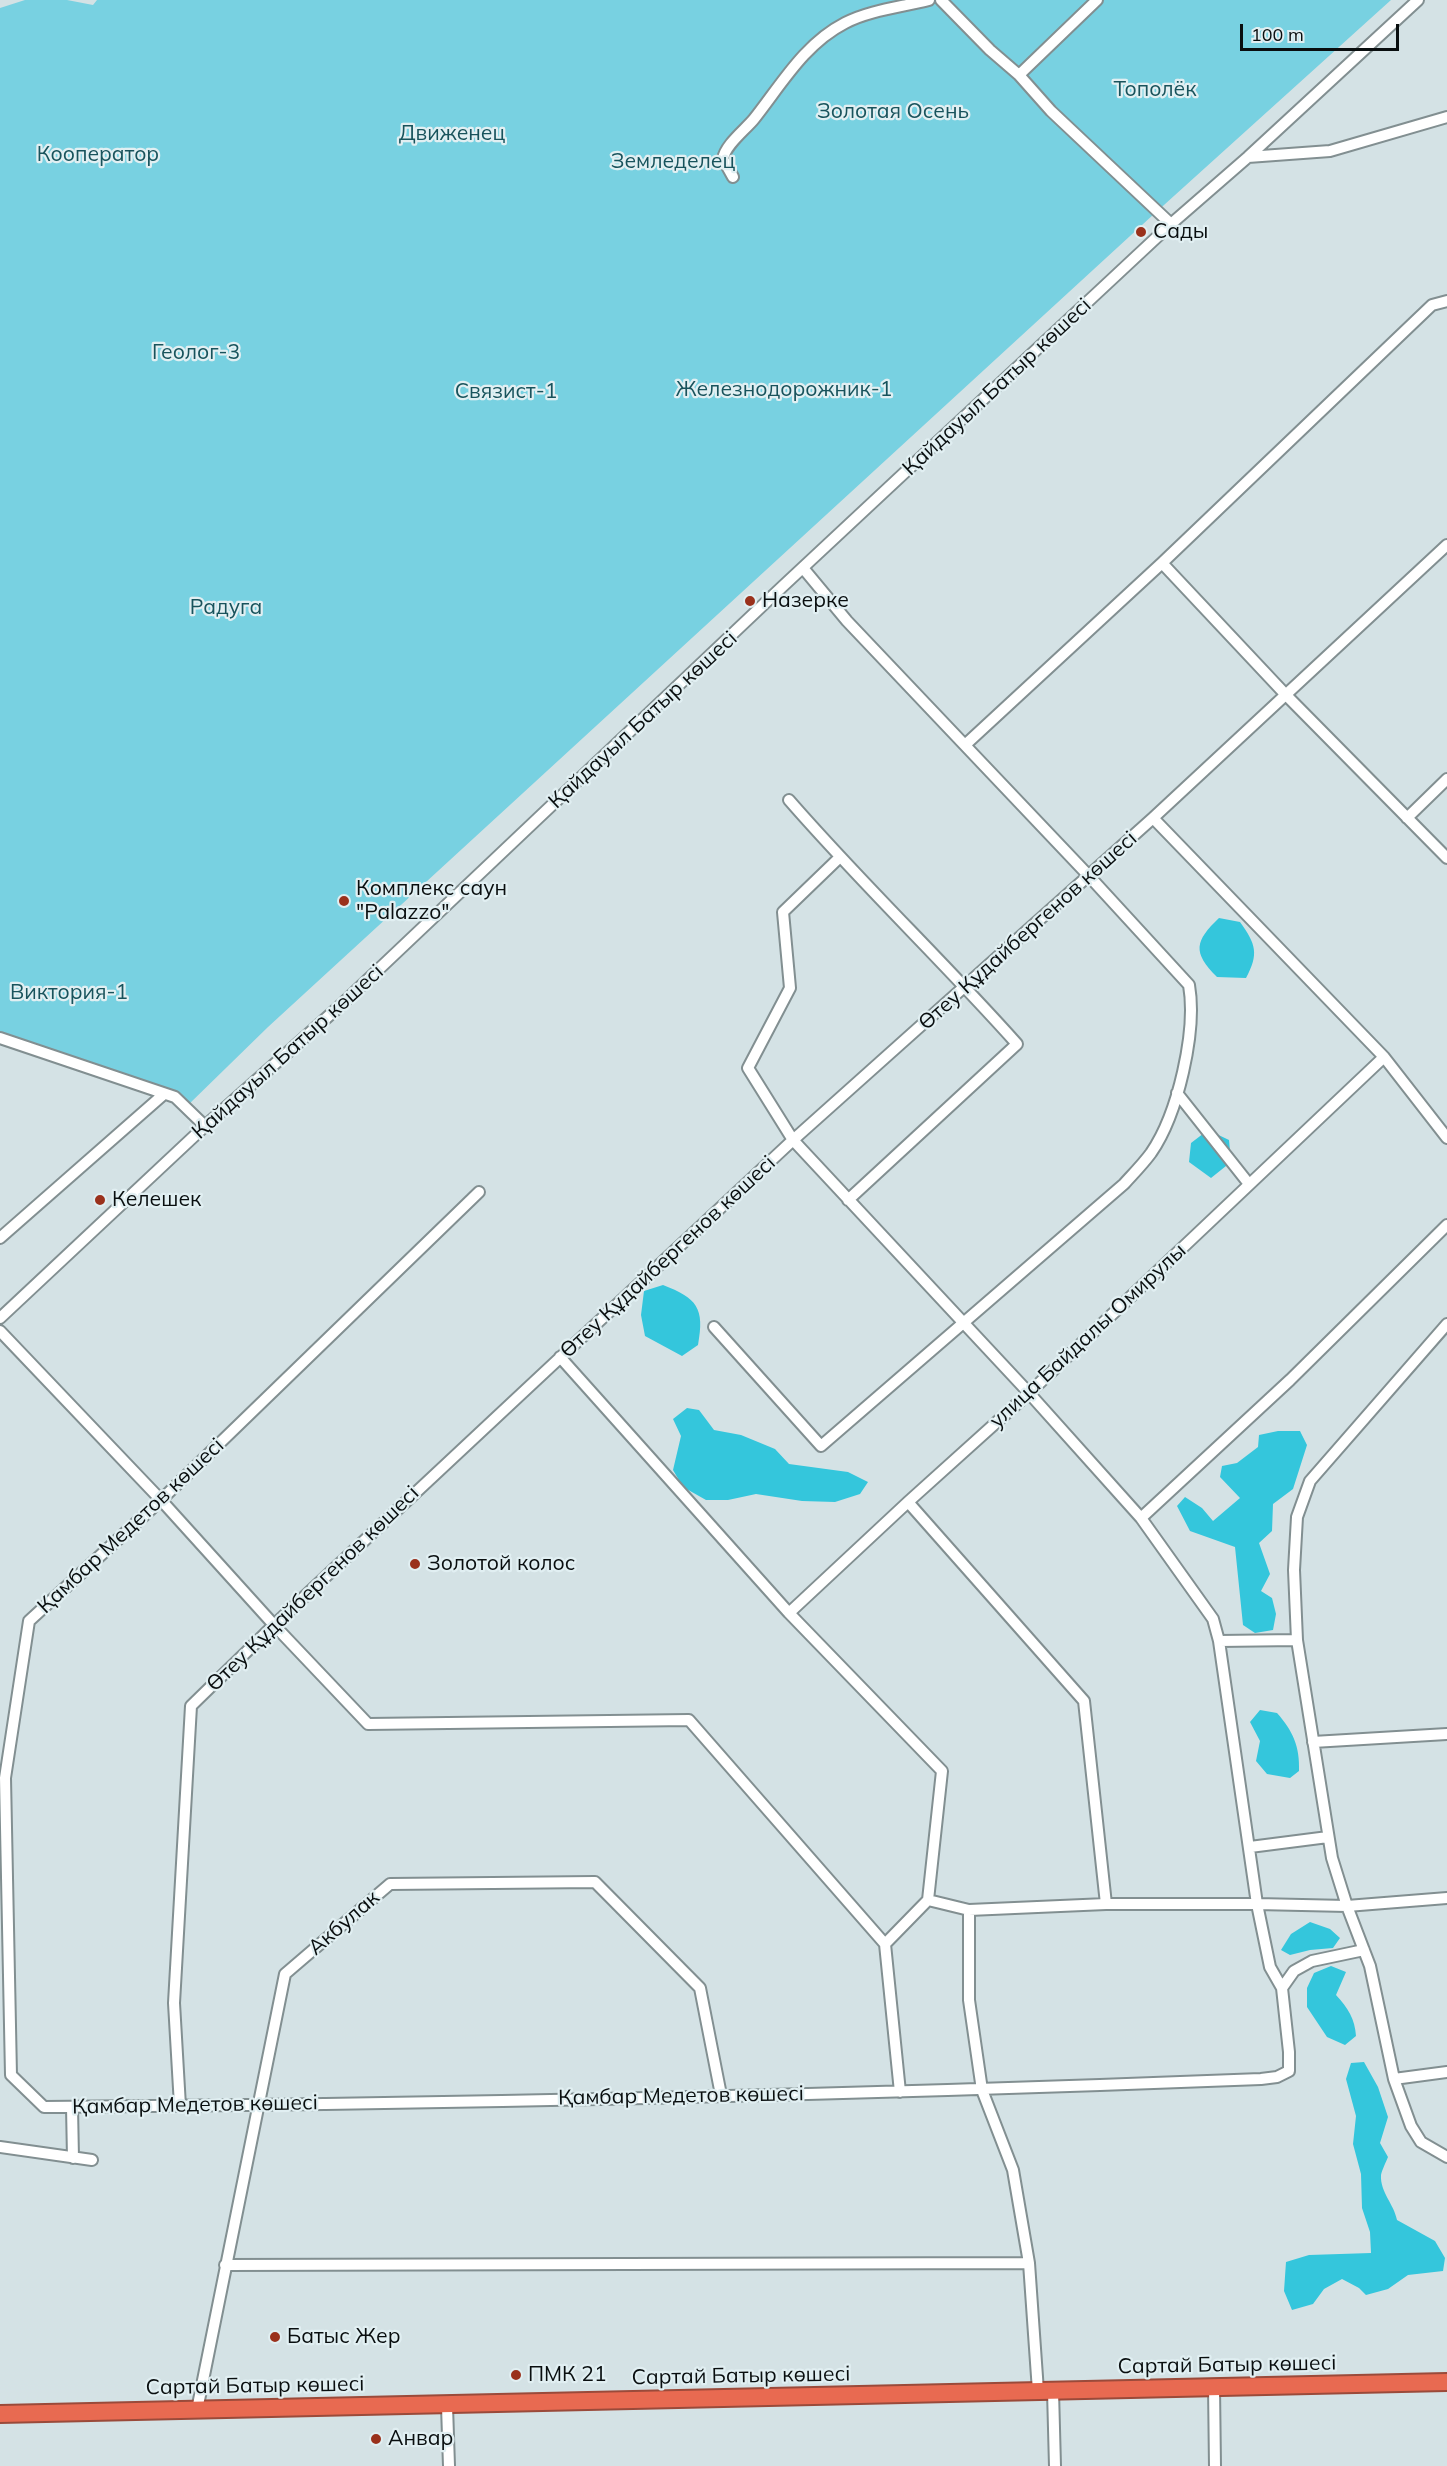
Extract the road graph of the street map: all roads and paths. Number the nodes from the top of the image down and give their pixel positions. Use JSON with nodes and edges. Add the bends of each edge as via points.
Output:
{"nodes":[{"id":1,"x":929,"y":0,"type":"edge"},
{"id":2,"x":941,"y":0,"type":"edge"},
{"id":3,"x":1097,"y":0,"type":"edge"},
{"id":4,"x":1418,"y":0,"type":"edge"},
{"id":5,"x":1018,"y":75,"type":"junction"},
{"id":6,"x":1447,"y":117,"type":"edge"},
{"id":7,"x":1248,"y":157,"type":"junction"},
{"id":8,"x":733,"y":177,"type":"dead end"},
{"id":9,"x":1172,"y":224,"type":"junction"},
{"id":10,"x":1447,"y":301,"type":"edge"},
{"id":11,"x":1447,"y":545,"type":"edge"},
{"id":12,"x":1162,"y":563,"type":"junction"},
{"id":13,"x":803,"y":568,"type":"junction"},
{"id":14,"x":1286,"y":695,"type":"junction"},
{"id":15,"x":965,"y":745,"type":"junction"},
{"id":16,"x":1447,"y":779,"type":"edge"},
{"id":17,"x":789,"y":801,"type":"dead end"},
{"id":18,"x":1153,"y":818,"type":"junction"},
{"id":19,"x":1407,"y":818,"type":"junction"},
{"id":20,"x":839,"y":858,"type":"junction"},
{"id":21,"x":1447,"y":858,"type":"edge"},
{"id":22,"x":1089,"y":876,"type":"junction"},
{"id":23,"x":965,"y":986,"type":"junction"},
{"id":24,"x":0,"y":1038,"type":"edge"},
{"id":25,"x":1384,"y":1057,"type":"junction"},
{"id":26,"x":164,"y":1094,"type":"junction"},
{"id":27,"x":1177,"y":1094,"type":"junction"},
{"id":28,"x":205,"y":1126,"type":"junction"},
{"id":29,"x":1447,"y":1138,"type":"edge"},
{"id":30,"x":793,"y":1140,"type":"junction"},
{"id":31,"x":1249,"y":1184,"type":"junction"},
{"id":32,"x":479,"y":1192,"type":"dead end"},
{"id":33,"x":848,"y":1200,"type":"junction"},
{"id":34,"x":1447,"y":1225,"type":"edge"},
{"id":35,"x":0,"y":1238,"type":"edge"},
{"id":36,"x":0,"y":1318,"type":"edge"},
{"id":37,"x":961,"y":1323,"type":"junction"},
{"id":38,"x":1447,"y":1324,"type":"edge"},
{"id":39,"x":714,"y":1327,"type":"dead end"},
{"id":40,"x":0,"y":1330,"type":"edge"},
{"id":41,"x":560,"y":1357,"type":"junction"},
{"id":42,"x":1029,"y":1393,"type":"junction"},
{"id":43,"x":161,"y":1500,"type":"junction"},
{"id":44,"x":908,"y":1502,"type":"junction"},
{"id":45,"x":1141,"y":1518,"type":"junction"},
{"id":46,"x":789,"y":1613,"type":"junction"},
{"id":47,"x":274,"y":1624,"type":"junction"},
{"id":48,"x":1297,"y":1640,"type":"junction"},
{"id":49,"x":1219,"y":1641,"type":"junction"},
{"id":50,"x":1447,"y":1734,"type":"edge"},
{"id":51,"x":1313,"y":1742,"type":"junction"},
{"id":52,"x":3,"y":1793,"type":"edge"},
{"id":53,"x":1328,"y":1837,"type":"junction"},
{"id":54,"x":1250,"y":1847,"type":"junction"},
{"id":55,"x":1447,"y":1898,"type":"edge"},
{"id":56,"x":928,"y":1900,"type":"junction"},
{"id":57,"x":1106,"y":1904,"type":"junction"},
{"id":58,"x":1257,"y":1904,"type":"junction"},
{"id":59,"x":1347,"y":1906,"type":"junction"},
{"id":60,"x":969,"y":1910,"type":"junction"},
{"id":61,"x":885,"y":1944,"type":"junction"},
{"id":62,"x":1364,"y":1950,"type":"junction"},
{"id":63,"x":1282,"y":1988,"type":"junction"},
{"id":64,"x":1447,"y":2072,"type":"edge"},
{"id":65,"x":1394,"y":2079,"type":"junction"},
{"id":66,"x":982,"y":2090,"type":"junction"},
{"id":67,"x":900,"y":2092,"type":"junction"},
{"id":68,"x":721,"y":2095,"type":"junction"},
{"id":69,"x":258,"y":2105,"type":"junction"},
{"id":70,"x":180,"y":2106,"type":"junction"},
{"id":71,"x":72,"y":2107,"type":"junction"},
{"id":72,"x":0,"y":2147,"type":"edge"},
{"id":73,"x":1447,"y":2157,"type":"edge"},
{"id":74,"x":74,"y":2158,"type":"junction"},
{"id":75,"x":92,"y":2160,"type":"dead end"},
{"id":76,"x":1029,"y":2263,"type":"junction"},
{"id":77,"x":225,"y":2265,"type":"junction"},
{"id":78,"x":1447,"y":2382,"type":"edge"},
{"id":79,"x":1215,"y":2387,"type":"junction"},
{"id":80,"x":1046,"y":2391,"type":"junction"},
{"id":81,"x":447,"y":2406,"type":"junction"},
{"id":82,"x":197,"y":2410,"type":"junction"},
{"id":83,"x":0,"y":2414,"type":"edge"},
{"id":84,"x":449,"y":2466,"type":"edge"},
{"id":85,"x":1054,"y":2466,"type":"edge"},
{"id":86,"x":1215,"y":2466,"type":"edge"}],
"edges":[{"from":1,"to":8,"type":"street","via":[[866,14],[844,23],[818,42],[794,65],[725,152],[723,159]]},
{"from":2,"to":5,"type":"street"},
{"from":3,"to":5,"type":"street"},
{"from":4,"to":7,"type":"street","name":"Қайдауыл Батыр көшесі"},
{"from":5,"to":9,"type":"street"},
{"from":6,"to":7,"type":"street","via":[[1330,151]]},
{"from":7,"to":9,"type":"street","name":"Қайдауыл Батыр көшесі"},
{"from":9,"to":13,"type":"street","name":"Қайдауыл Батыр көшесі"},
{"from":10,"to":12,"type":"street","via":[[1432,305]]},
{"from":11,"to":14,"type":"street","name":"Өтеу Құдайбергенов көшесі"},
{"from":12,"to":14,"type":"street"},
{"from":12,"to":15,"type":"street"},
{"from":13,"to":15,"type":"street","via":[[847,621]]},
{"from":13,"to":28,"type":"street","name":"Қайдауыл Батыр көшесі","via":[[310,1035]]},
{"from":14,"to":18,"type":"street","name":"Өтеу Құдайбергенов көшесі"},
{"from":14,"to":19,"type":"street"},
{"from":15,"to":22,"type":"street"},
{"from":16,"to":19,"type":"street"},
{"from":17,"to":20,"type":"street"},
{"from":18,"to":22,"type":"street","name":"Өтеу Құдайбергенов көшесі"},
{"from":18,"to":25,"type":"street"},
{"from":19,"to":21,"type":"street"},
{"from":20,"to":23,"type":"street"},
{"from":20,"to":30,"type":"street","via":[[783,912],[790,988],[748,1068]]},
{"from":22,"to":23,"type":"street","name":"Өтеу Құдайбергенов көшесі"},
{"from":22,"to":27,"type":"street","via":[[1189,986],[1189,1041]]},
{"from":23,"to":30,"type":"street","name":"Өтеу Құдайбергенов көшесі"},
{"from":23,"to":33,"type":"street","via":[[1017,1044]]},
{"from":24,"to":26,"type":"street"},
{"from":25,"to":29,"type":"street"},
{"from":25,"to":31,"type":"street","name":"улица Байдалы Омирулы"},
{"from":26,"to":28,"type":"street","via":[[175,1097]]},
{"from":26,"to":35,"type":"street"},
{"from":27,"to":31,"type":"street"},
{"from":27,"to":37,"type":"street","via":[[1151,1152],[1124,1184]]},
{"from":28,"to":36,"type":"street","name":"Қайдауыл Батыр көшесі"},
{"from":30,"to":33,"type":"street"},
{"from":30,"to":41,"type":"street","name":"Өтеу Құдайбергенов көшесі"},
{"from":31,"to":42,"type":"street","name":"улица Байдалы Омирулы"},
{"from":32,"to":43,"type":"street","name":"Қамбар Медетов көшесі"},
{"from":33,"to":37,"type":"street"},
{"from":34,"to":45,"type":"street","via":[[1290,1380]]},
{"from":37,"to":39,"type":"street","via":[[821,1446]]},
{"from":37,"to":42,"type":"street"},
{"from":38,"to":48,"type":"street","via":[[1310,1481],[1297,1517]]},
{"from":40,"to":43,"type":"street"},
{"from":41,"to":46,"type":"street"},
{"from":41,"to":47,"type":"street","name":"Өтеу Құдайбергенов көшесі"},
{"from":42,"to":44,"type":"street","name":"улица Байдалы Омирулы"},
{"from":42,"to":45,"type":"street"},
{"from":43,"to":47,"type":"street"},
{"from":43,"to":52,"type":"street","name":"Қамбар Медетов көшесі","via":[[29,1621]]},
{"from":44,"to":46,"type":"street","name":"улица Байдалы Омирулы"},
{"from":44,"to":57,"type":"street","via":[[1084,1701]]},
{"from":45,"to":49,"type":"street","via":[[1213,1619]]},
{"from":46,"to":56,"type":"street","via":[[942,1771]]},
{"from":47,"to":61,"type":"street","via":[[368,1724],[688,1720]]},
{"from":47,"to":70,"type":"street","name":"Өтеу Құдайбергенов көшесі","via":[[191,1706],[174,2003]]},
{"from":48,"to":49,"type":"street"},
{"from":48,"to":51,"type":"street"},
{"from":49,"to":54,"type":"street"},
{"from":50,"to":51,"type":"street"},
{"from":51,"to":53,"type":"street"},
{"from":52,"to":71,"type":"street","name":"Қамбар Медетов көшесі","via":[[11,2075],[44,2107]]},
{"from":53,"to":54,"type":"street"},
{"from":53,"to":59,"type":"street"},
{"from":54,"to":58,"type":"street"},
{"from":55,"to":59,"type":"street"},
{"from":56,"to":60,"type":"street"},
{"from":56,"to":61,"type":"street"},
{"from":57,"to":58,"type":"street"},
{"from":57,"to":60,"type":"street"},
{"from":58,"to":59,"type":"street"},
{"from":58,"to":63,"type":"street","via":[[1270,1967]]},
{"from":59,"to":62,"type":"street"},
{"from":60,"to":66,"type":"street","via":[[969,2000]]},
{"from":61,"to":67,"type":"street"},
{"from":62,"to":63,"type":"street","via":[[1312,1961],[1294,1971]]},
{"from":62,"to":65,"type":"street"},
{"from":63,"to":66,"type":"street","name":"Қамбар Медетов көшесі","via":[[1289,2071],[1277,2077]]},
{"from":64,"to":65,"type":"street"},
{"from":65,"to":73,"type":"street","via":[[1421,2142]]},
{"from":66,"to":67,"type":"street","name":"Қамбар Медетов көшесі"},
{"from":66,"to":76,"type":"street","via":[[1013,2170]]},
{"from":67,"to":68,"type":"street","name":"Қамбар Медетов көшесі"},
{"from":68,"to":69,"type":"street","name":"Қамбар Медетов көшесі"},
{"from":68,"to":69,"type":"street","name":"Акбулак","via":[[700,1988],[596,1882],[390,1884],[285,1974]]},
{"from":69,"to":70,"type":"street","name":"Қамбар Медетов көшесі"},
{"from":69,"to":77,"type":"street","name":"Акбулак"},
{"from":70,"to":71,"type":"street","name":"Қамбар Медетов көшесі"},
{"from":71,"to":74,"type":"street"},
{"from":72,"to":74,"type":"street"},
{"from":74,"to":75,"type":"street"},
{"from":76,"to":77,"type":"street"},
{"from":76,"to":80,"type":"street"},
{"from":77,"to":82,"type":"street","name":"Акбулак"},
{"from":78,"to":79,"type":"highway","name":"Сартай Батыр көшесі"},
{"from":79,"to":80,"type":"highway","name":"Сартай Батыр көшесі"},
{"from":79,"to":86,"type":"street"},
{"from":80,"to":81,"type":"highway","name":"Сартай Батыр көшесі"},
{"from":80,"to":85,"type":"street"},
{"from":81,"to":82,"type":"highway","name":"Сартай Батыр көшесі"},
{"from":81,"to":84,"type":"street"},
{"from":82,"to":83,"type":"highway","name":"Сартай Батыр көшесі"}]}
